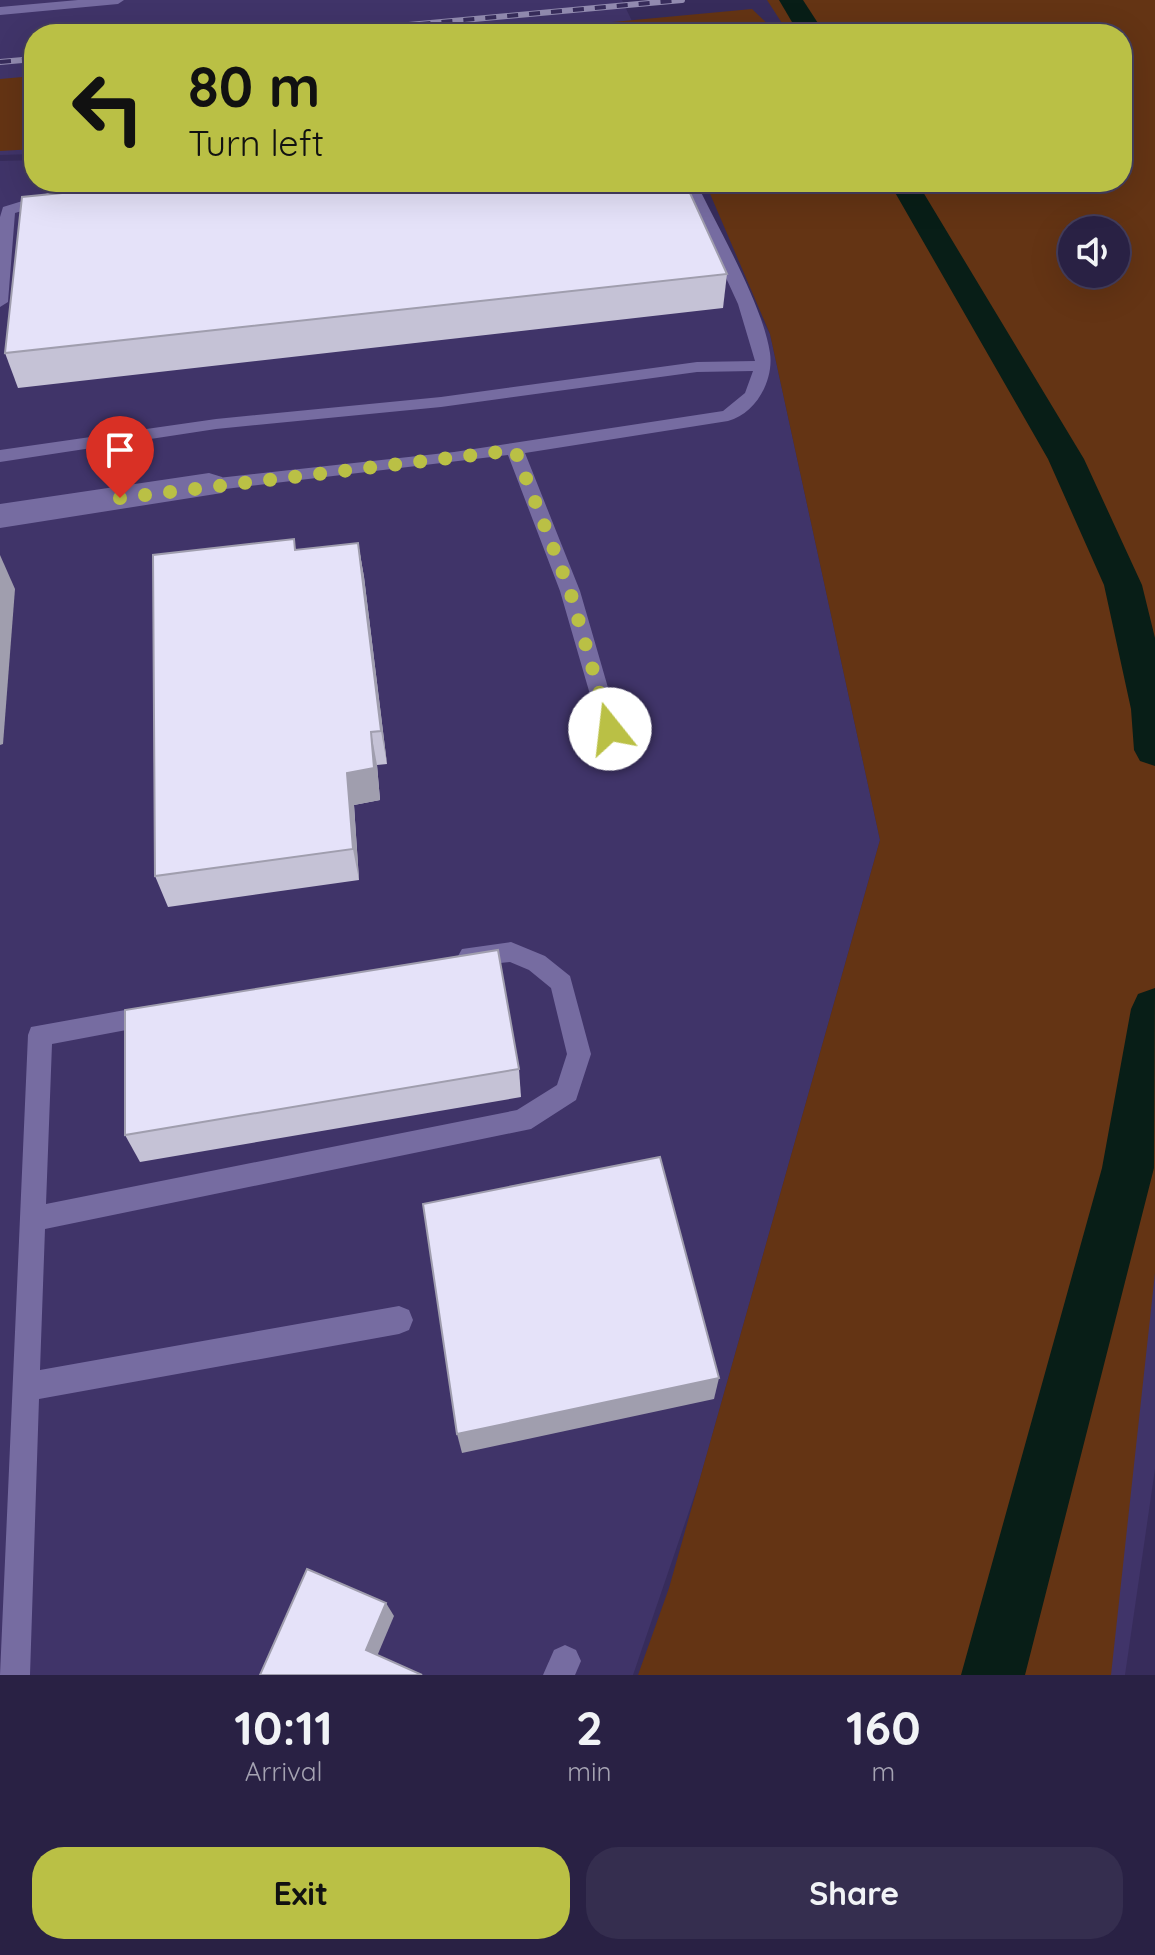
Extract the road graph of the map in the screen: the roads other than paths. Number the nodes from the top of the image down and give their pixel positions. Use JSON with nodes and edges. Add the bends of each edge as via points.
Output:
{"nodes":[{"id":1,"x":118,"y":0,"type":"edge"},
{"id":2,"x":0,"y":11,"type":"edge"},
{"id":3,"x":66,"y":192,"type":"edge"},
{"id":4,"x":694,"y":192,"type":"edge"},
{"id":5,"x":0,"y":302,"type":"edge"},
{"id":6,"x":762,"y":366,"type":"junction"},
{"id":7,"x":515,"y":450,"type":"junction"},
{"id":8,"x":0,"y":456,"type":"edge"},
{"id":9,"x":209,"y":485,"type":"joint"},
{"id":10,"x":0,"y":516,"type":"edge"},
{"id":11,"x":610,"y":729,"type":"dead end"},
{"id":12,"x":453,"y":959,"type":"edge"},
{"id":13,"x":178,"y":1010,"type":"edge"},
{"id":14,"x":34,"y":1219,"type":"junction"},
{"id":15,"x":399,"y":1320,"type":"dead end"},
{"id":16,"x":27,"y":1387,"type":"junction"},
{"id":17,"x":14,"y":1675,"type":"edge"}],
"edges":[{"from":1,"to":2,"type":"lane"},
{"from":3,"to":5,"type":"lane","via":[[8,210]]},
{"from":4,"to":6,"type":"lane","via":[[756,327]]},
{"from":6,"to":7,"type":"lane","via":[[750,402],[728,416]]},
{"from":6,"to":8,"type":"lane","via":[[697,367],[441,402],[216,424]]},
{"from":7,"to":9,"type":"lane"},
{"from":7,"to":11,"type":"lane","via":[[570,591]]},
{"from":9,"to":10,"type":"street"},
{"from":12,"to":14,"type":"lane","via":[[511,952],[537,963],[562,983],[579,1054],[567,1092],[522,1121]]},
{"from":13,"to":14,"type":"lane","via":[[40,1035]]},
{"from":14,"to":16,"type":"lane"},
{"from":15,"to":16,"type":"lane"},
{"from":16,"to":17,"type":"lane"}]}
